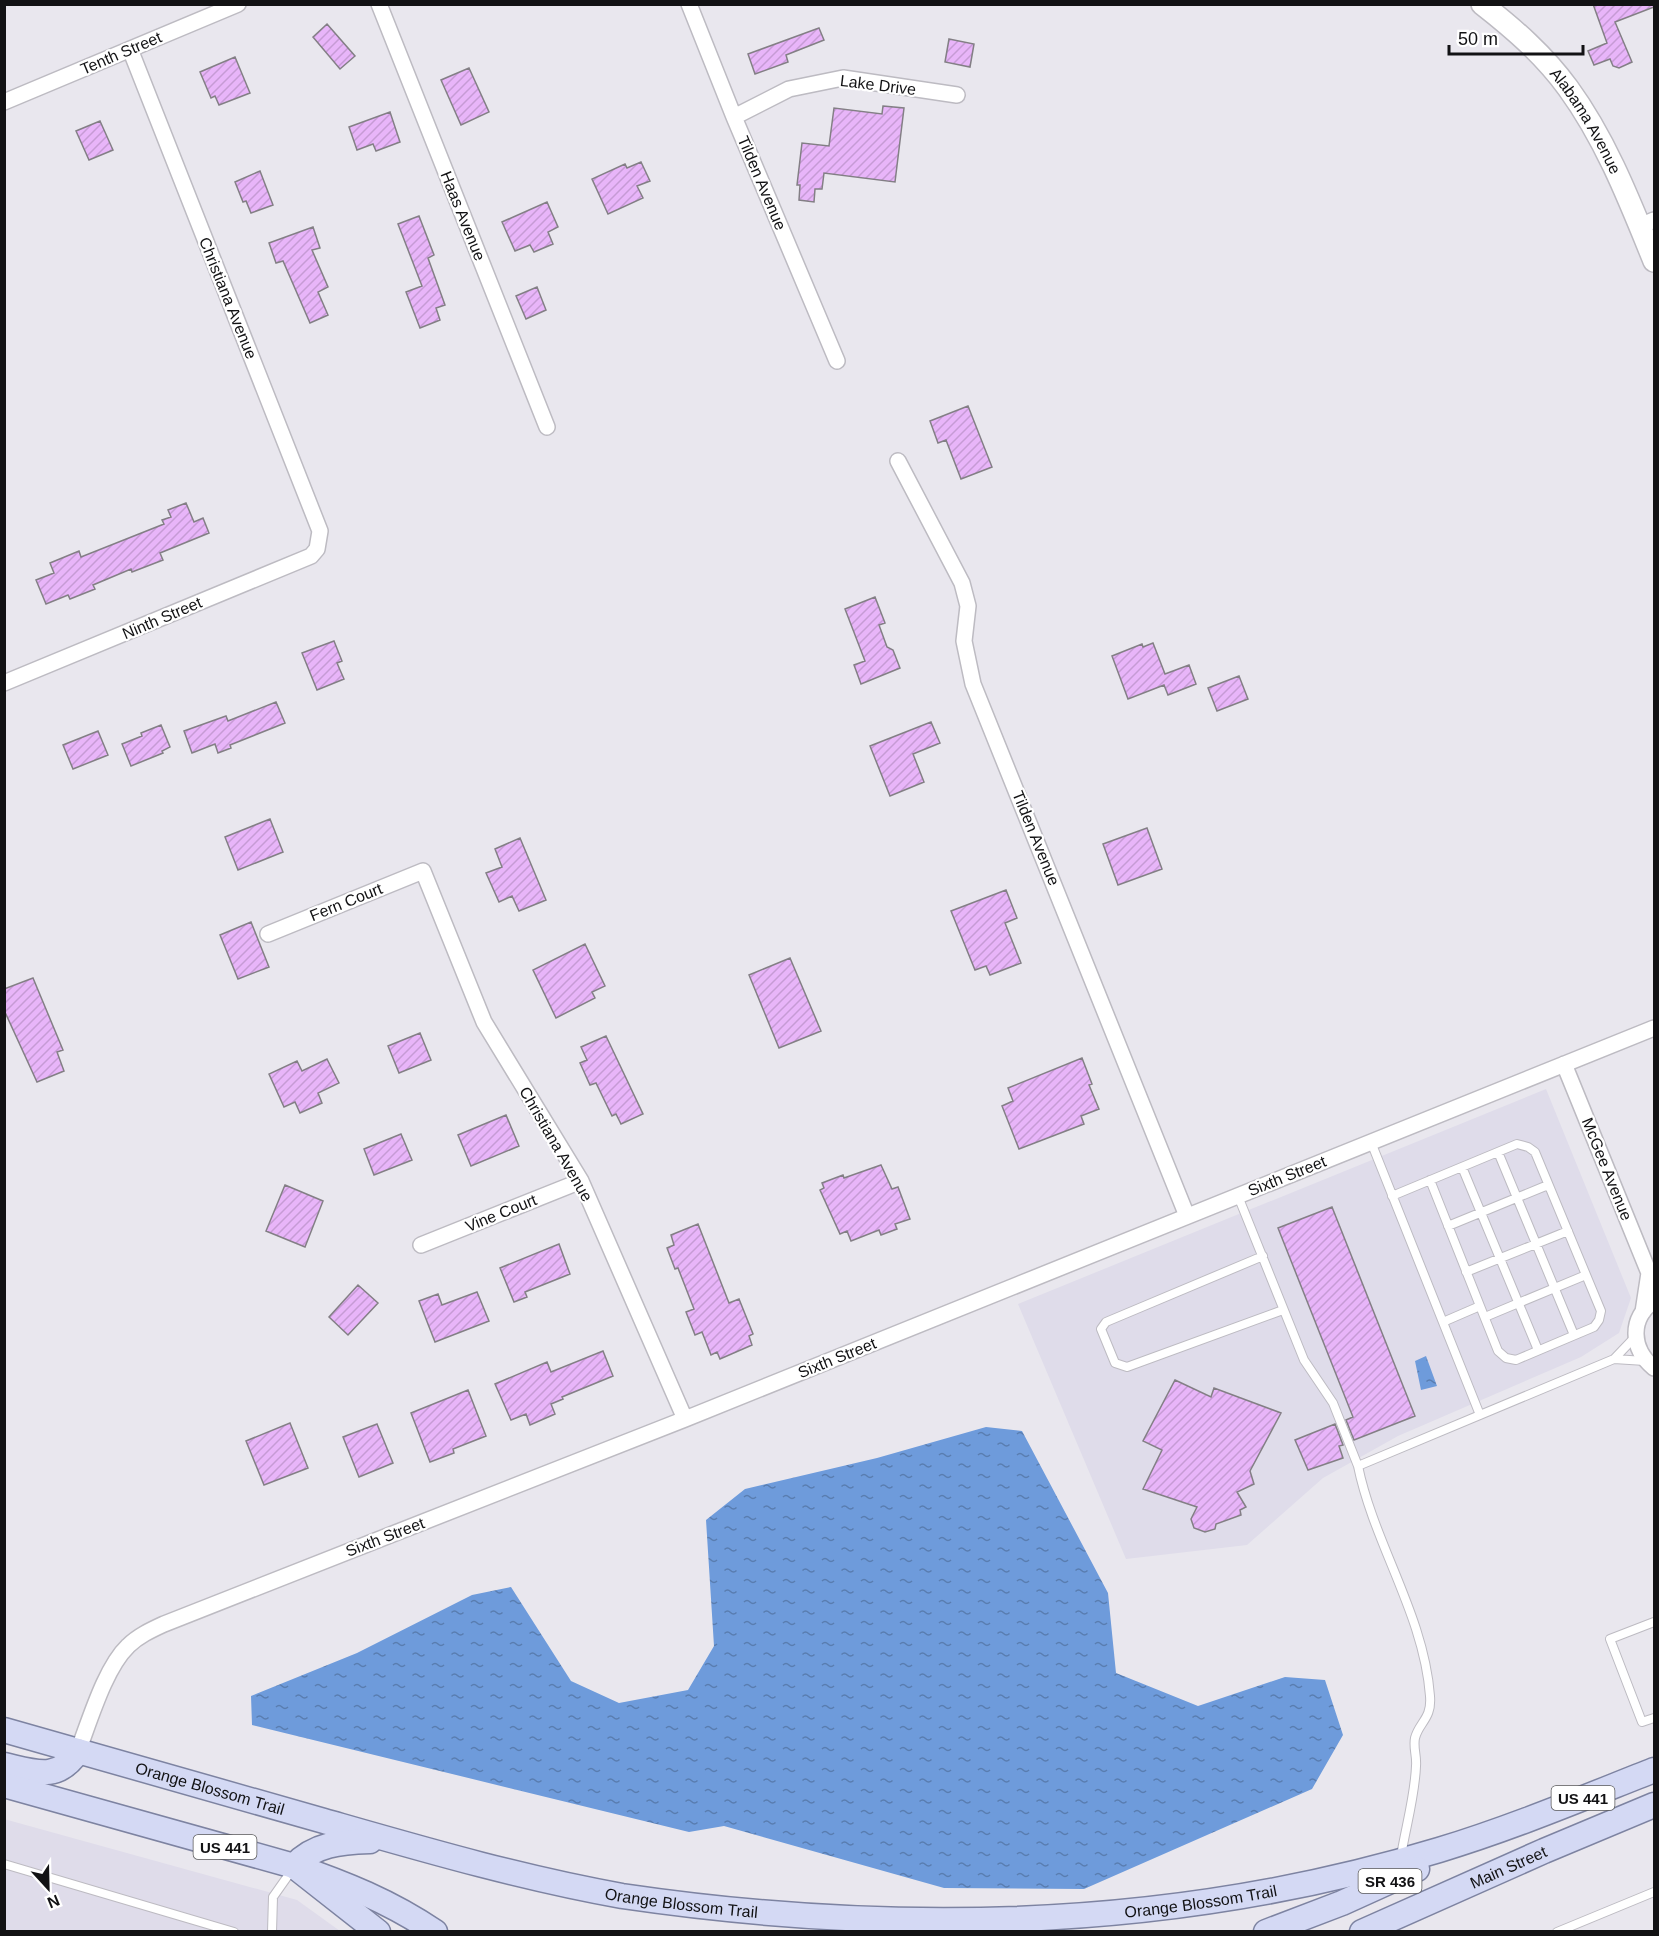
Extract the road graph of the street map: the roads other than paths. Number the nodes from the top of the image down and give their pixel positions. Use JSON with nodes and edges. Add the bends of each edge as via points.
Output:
{"nodes":[{"id":1,"x":238,"y":4,"type":"edge"},
{"id":2,"x":379,"y":4,"type":"edge"},
{"id":3,"x":689,"y":4,"type":"edge"},
{"id":4,"x":1482,"y":4,"type":"edge"},
{"id":5,"x":130,"y":49,"type":"junction"},
{"id":6,"x":957,"y":96,"type":"dead end"},
{"id":7,"x":4,"y":102,"type":"edge"},
{"id":8,"x":734,"y":117,"type":"junction"},
{"id":9,"x":1647,"y":223,"type":"edge"},
{"id":10,"x":1654,"y":261,"type":"edge"},
{"id":11,"x":837,"y":362,"type":"dead end"},
{"id":12,"x":547,"y":427,"type":"dead end"},
{"id":13,"x":898,"y":461,"type":"dead end"},
{"id":14,"x":317,"y":549,"type":"joint"},
{"id":15,"x":4,"y":683,"type":"edge"},
{"id":16,"x":423,"y":871,"type":"joint"},
{"id":17,"x":268,"y":934,"type":"dead end"},
{"id":18,"x":1654,"y":1028,"type":"edge"},
{"id":19,"x":1564,"y":1064,"type":"junction"},
{"id":20,"x":1371,"y":1142,"type":"junction"},
{"id":21,"x":1498,"y":1152,"type":"junction"},
{"id":22,"x":1462,"y":1167,"type":"junction"},
{"id":23,"x":1430,"y":1180,"type":"junction"},
{"id":24,"x":581,"y":1181,"type":"junction"},
{"id":25,"x":1548,"y":1185,"type":"junction"},
{"id":26,"x":1238,"y":1196,"type":"junction"},
{"id":27,"x":1392,"y":1196,"type":"junction"},
{"id":28,"x":1517,"y":1198,"type":"junction"},
{"id":29,"x":1481,"y":1213,"type":"junction"},
{"id":30,"x":1187,"y":1216,"type":"junction"},
{"id":31,"x":1448,"y":1226,"type":"junction"},
{"id":32,"x":1568,"y":1231,"type":"junction"},
{"id":33,"x":1536,"y":1244,"type":"junction"},
{"id":34,"x":421,"y":1245,"type":"dead end"},
{"id":35,"x":1263,"y":1256,"type":"junction"},
{"id":36,"x":1500,"y":1258,"type":"junction"},
{"id":37,"x":1466,"y":1272,"type":"junction"},
{"id":38,"x":1586,"y":1275,"type":"junction"},
{"id":39,"x":1652,"y":1276,"type":"edge"},
{"id":40,"x":1555,"y":1288,"type":"junction"},
{"id":41,"x":1654,"y":1301,"type":"edge"},
{"id":42,"x":1518,"y":1303,"type":"junction"},
{"id":43,"x":1480,"y":1306,"type":"junction"},
{"id":44,"x":1283,"y":1310,"type":"junction"},
{"id":45,"x":1643,"y":1312,"type":"junction"},
{"id":46,"x":1485,"y":1317,"type":"junction"},
{"id":47,"x":1443,"y":1322,"type":"junction"},
{"id":48,"x":1574,"y":1335,"type":"junction"},
{"id":49,"x":1636,"y":1337,"type":"junction"},
{"id":50,"x":1538,"y":1350,"type":"junction"},
{"id":51,"x":1614,"y":1359,"type":"junction"},
{"id":52,"x":1650,"y":1364,"type":"edge"},
{"id":53,"x":1480,"y":1415,"type":"junction"},
{"id":54,"x":685,"y":1419,"type":"junction"},
{"id":55,"x":1358,"y":1466,"type":"junction"},
{"id":56,"x":1654,"y":1622,"type":"edge"},
{"id":57,"x":1654,"y":1718,"type":"edge"},
{"id":58,"x":4,"y":1730,"type":"edge"},
{"id":59,"x":78,"y":1750,"type":"junction"},
{"id":60,"x":4,"y":1765,"type":"edge"},
{"id":61,"x":1654,"y":1770,"type":"edge"},
{"id":62,"x":4,"y":1785,"type":"edge"},
{"id":63,"x":1654,"y":1805,"type":"edge"},
{"id":64,"x":1512,"y":1826,"type":"junction"},
{"id":65,"x":392,"y":1840,"type":"junction"},
{"id":66,"x":1400,"y":1861,"type":"junction"},
{"id":67,"x":4,"y":1864,"type":"edge"},
{"id":68,"x":294,"y":1866,"type":"junction"},
{"id":69,"x":1654,"y":1892,"type":"edge"},
{"id":70,"x":1376,"y":1929,"type":"edge"},
{"id":71,"x":234,"y":1932,"type":"edge"},
{"id":72,"x":272,"y":1932,"type":"edge"},
{"id":73,"x":378,"y":1932,"type":"edge"},
{"id":74,"x":435,"y":1932,"type":"edge"},
{"id":75,"x":1266,"y":1932,"type":"edge"},
{"id":76,"x":1557,"y":1932,"type":"edge"}],
"edges":[{"from":1,"to":5,"type":"street","name":"Tenth Street"},
{"from":2,"to":12,"type":"street","name":"Haas Avenue"},
{"from":3,"to":8,"type":"street","name":"Tilden Avenue"},
{"from":4,"to":9,"type":"street","name":"Alabama Avenue","via":[[1529,44],[1567,86]]},
{"from":5,"to":7,"type":"street","name":"Tenth Street"},
{"from":5,"to":14,"type":"street","name":"Christiana Avenue","via":[[320,531]]},
{"from":6,"to":8,"type":"street","name":"Lake Drive","via":[[843,78],[789,89]]},
{"from":8,"to":11,"type":"street","name":"Tilden Avenue"},
{"from":9,"to":10,"type":"street","name":"Alabama Avenue"},
{"from":13,"to":30,"type":"street","name":"Tilden Avenue","via":[[962,582],[968,606],[964,641],[973,684]]},
{"from":14,"to":15,"type":"street","name":"Ninth Street","via":[[311,556]]},
{"from":16,"to":17,"type":"street","name":"Fern Court"},
{"from":16,"to":24,"type":"street","name":"Christiana Avenue","via":[[484,1022]]},
{"from":18,"to":19,"type":"street","name":"Sixth Street"},
{"from":19,"to":20,"type":"street","name":"Sixth Street"},
{"from":19,"to":39,"type":"street","name":"McGee Avenue"},
{"from":20,"to":26,"type":"street","name":"Sixth Street"},
{"from":20,"to":27,"type":"lane"},
{"from":21,"to":22,"type":"lane"},
{"from":21,"to":25,"type":"lane","via":[[1517,1144],[1528,1147],[1535,1152]]},
{"from":21,"to":28,"type":"lane"},
{"from":22,"to":23,"type":"lane"},
{"from":22,"to":29,"type":"lane"},
{"from":23,"to":27,"type":"lane"},
{"from":23,"to":31,"type":"lane"},
{"from":24,"to":34,"type":"street","name":"Vine Court"},
{"from":24,"to":54,"type":"street","name":"Christiana Avenue"},
{"from":25,"to":28,"type":"lane"},
{"from":25,"to":32,"type":"lane"},
{"from":26,"to":30,"type":"street","name":"Sixth Street"},
{"from":26,"to":35,"type":"lane"},
{"from":27,"to":47,"type":"lane"},
{"from":28,"to":29,"type":"lane"},
{"from":28,"to":33,"type":"lane"},
{"from":29,"to":31,"type":"lane"},
{"from":29,"to":36,"type":"lane"},
{"from":30,"to":54,"type":"street","name":"Sixth Street"},
{"from":31,"to":37,"type":"lane"},
{"from":32,"to":33,"type":"lane"},
{"from":32,"to":38,"type":"lane"},
{"from":33,"to":36,"type":"lane"},
{"from":33,"to":40,"type":"lane"},
{"from":35,"to":44,"type":"lane"},
{"from":35,"to":44,"type":"lane","via":[[1106,1322],[1101,1329],[1115,1363],[1127,1367]]},
{"from":36,"to":37,"type":"lane"},
{"from":36,"to":42,"type":"lane"},
{"from":37,"to":43,"type":"lane"},
{"from":38,"to":40,"type":"lane"},
{"from":38,"to":48,"type":"lane","via":[[1601,1311],[1593,1327]]},
{"from":39,"to":45,"type":"street","name":"McGee Avenue"},
{"from":40,"to":42,"type":"lane"},
{"from":40,"to":48,"type":"lane"},
{"from":41,"to":45,"type":"street"},
{"from":42,"to":46,"type":"lane"},
{"from":42,"to":50,"type":"lane"},
{"from":43,"to":46,"type":"lane"},
{"from":43,"to":47,"type":"lane"},
{"from":44,"to":55,"type":"lane","via":[[1304,1359],[1333,1403]]},
{"from":45,"to":49,"type":"street","name":"McGee Avenue"},
{"from":46,"to":50,"type":"lane","via":[[1498,1351],[1506,1358],[1516,1360]]},
{"from":47,"to":53,"type":"lane"},
{"from":48,"to":50,"type":"lane"},
{"from":49,"to":51,"type":"lane"},
{"from":49,"to":52,"type":"street","via":[[1639,1350]]},
{"from":51,"to":52,"type":"lane"},
{"from":51,"to":53,"type":"lane"},
{"from":53,"to":55,"type":"lane"},
{"from":54,"to":59,"type":"street","name":"Sixth Street","via":[[144,1634],[116,1661]]},
{"from":55,"to":66,"type":"lane","via":[[1363,1490],[1412,1620],[1430,1694],[1430,1709],[1415,1738],[1417,1765]]},
{"from":56,"to":57,"type":"lane","via":[[1610,1639],[1642,1722]]},
{"from":58,"to":59,"type":"main road","name":"Orange Blossom Trail","number":"US 441"},
{"from":59,"to":60,"type":"main road","via":[[71,1761],[50,1773]]},
{"from":59,"to":65,"type":"main road","name":"Orange Blossom Trail","number":"US 441"},
{"from":61,"to":64,"type":"main road","number":"US 441"},
{"from":62,"to":68,"type":"main road","number":"US 441"},
{"from":63,"to":70,"type":"main road","name":"Main Street","number":"US 441"},
{"from":64,"to":66,"type":"main road","name":"Orange Blossom Trail","number":"US 441"},
{"from":64,"to":75,"type":"main road","number":"SR 436","via":[[1342,1903]]},
{"from":65,"to":66,"type":"main road","name":"Orange Blossom Trail","number":"US 441","via":[[556,1883],[672,1905],[785,1919],[900,1925],[1059,1921],[1135,1914],[1249,1897]]},
{"from":65,"to":68,"type":"main road","via":[[343,1842],[319,1848]]},
{"from":67,"to":71,"type":"lane"},
{"from":68,"to":72,"type":"lane","via":[[273,1897]]},
{"from":68,"to":73,"type":"main road"},
{"from":68,"to":74,"type":"main road","number":"US 441","via":[[374,1896]]},
{"from":69,"to":76,"type":"lane"}]}
